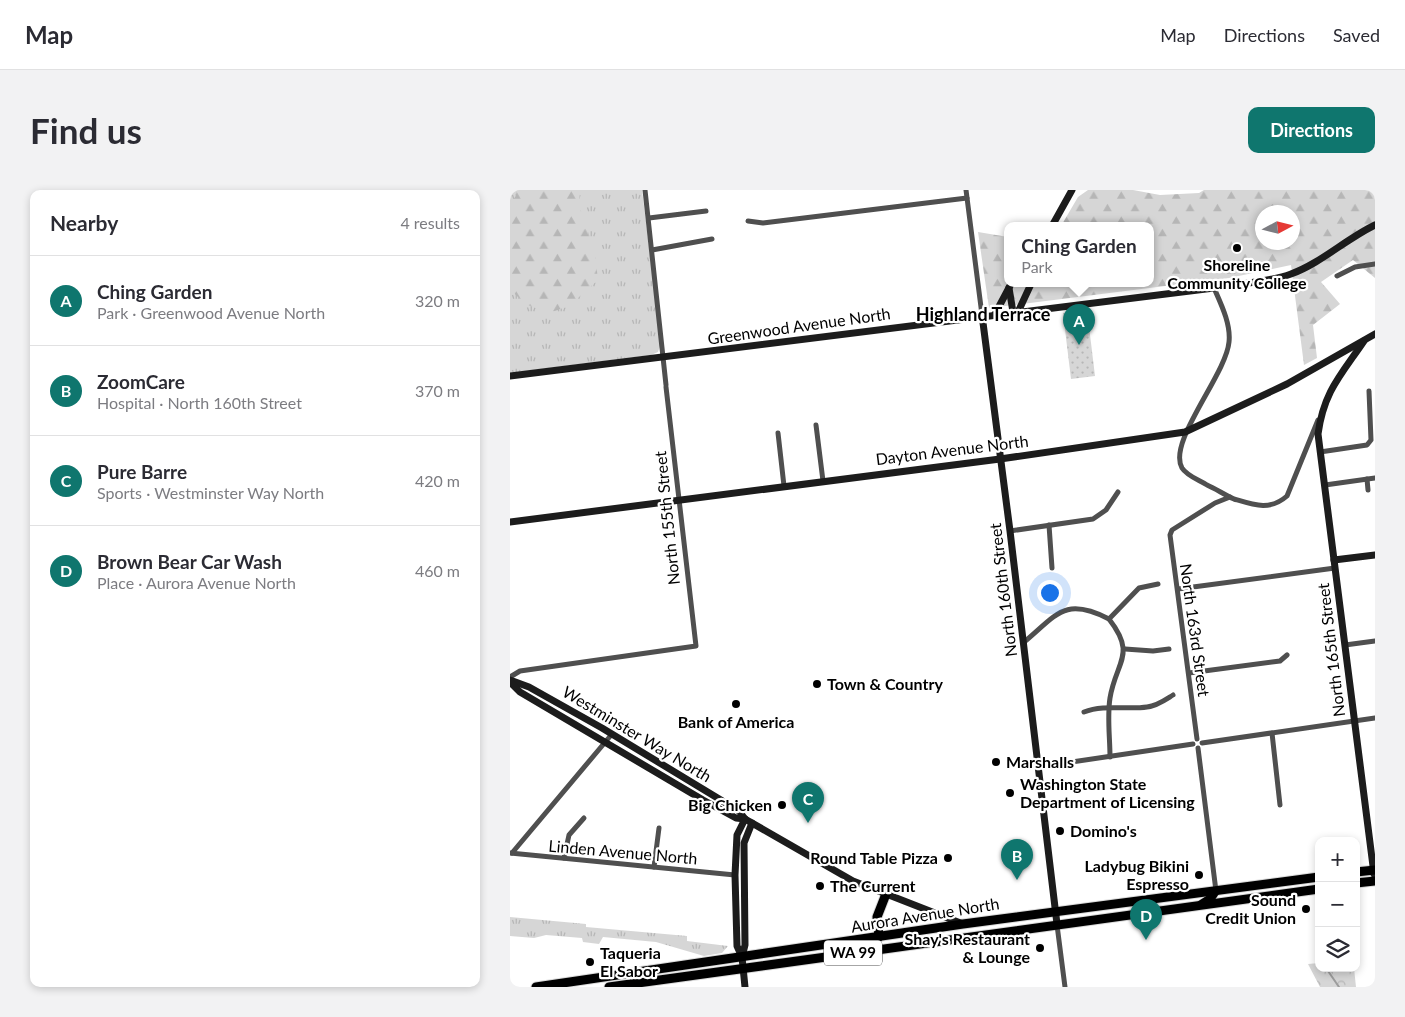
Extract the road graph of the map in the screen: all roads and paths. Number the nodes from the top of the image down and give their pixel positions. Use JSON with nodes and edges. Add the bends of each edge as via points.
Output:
{"nodes":[{"id":1,"x":645,"y":190,"type":"edge"},
{"id":2,"x":966,"y":190,"type":"edge"},
{"id":3,"x":1070,"y":193,"type":"edge"},
{"id":4,"x":967,"y":198,"type":"junction"},
{"id":5,"x":706,"y":211,"type":"dead end"},
{"id":6,"x":648,"y":218,"type":"junction"},
{"id":7,"x":748,"y":221,"type":"dead end"},
{"id":8,"x":1050,"y":222,"type":"edge"},
{"id":9,"x":1054,"y":222,"type":"edge"},
{"id":10,"x":1375,"y":225,"type":"edge"},
{"id":11,"x":712,"y":239,"type":"dead end"},
{"id":12,"x":652,"y":250,"type":"junction"},
{"id":13,"x":1375,"y":264,"type":"edge"},
{"id":14,"x":1337,"y":276,"type":"dead end"},
{"id":15,"x":1009,"y":287,"type":"edge"},
{"id":16,"x":1010,"y":287,"type":"edge"},
{"id":17,"x":1029,"y":287,"type":"edge"},
{"id":18,"x":1214,"y":288,"type":"junction"},
{"id":19,"x":1015,"y":312,"type":"junction"},
{"id":20,"x":995,"y":314,"type":"junction"},
{"id":21,"x":982,"y":315,"type":"junction"},
{"id":22,"x":1374,"y":334,"type":"edge"},
{"id":23,"x":1364,"y":341,"type":"junction"},
{"id":24,"x":1336,"y":356,"type":"junction"},
{"id":25,"x":663,"y":358,"type":"junction"},
{"id":26,"x":1346,"y":364,"type":"junction"},
{"id":27,"x":510,"y":376,"type":"edge"},
{"id":28,"x":1369,"y":391,"type":"dead end"},
{"id":29,"x":1320,"y":415,"type":"junction"},
{"id":30,"x":816,"y":425,"type":"dead end"},
{"id":31,"x":1185,"y":432,"type":"junction"},
{"id":32,"x":778,"y":433,"type":"dead end"},
{"id":33,"x":1320,"y":452,"type":"junction"},
{"id":34,"x":1000,"y":459,"type":"junction"},
{"id":35,"x":1375,"y":478,"type":"edge"},
{"id":36,"x":1367,"y":479,"type":"junction"},
{"id":37,"x":824,"y":481,"type":"junction"},
{"id":38,"x":1325,"y":485,"type":"junction"},
{"id":39,"x":784,"y":486,"type":"junction"},
{"id":40,"x":1368,"y":490,"type":"dead end"},
{"id":41,"x":1118,"y":492,"type":"dead end"},
{"id":42,"x":1230,"y":497,"type":"junction"},
{"id":43,"x":679,"y":501,"type":"junction"},
{"id":44,"x":510,"y":522,"type":"edge"},
{"id":45,"x":1049,"y":525,"type":"junction"},
{"id":46,"x":1010,"y":532,"type":"junction"},
{"id":47,"x":1375,"y":555,"type":"edge"},
{"id":48,"x":1335,"y":564,"type":"junction"},
{"id":49,"x":1052,"y":568,"type":"dead end"},
{"id":50,"x":1158,"y":584,"type":"dead end"},
{"id":51,"x":1178,"y":588,"type":"junction"},
{"id":52,"x":1109,"y":619,"type":"junction"},
{"id":53,"x":1375,"y":642,"type":"edge"},
{"id":54,"x":1022,"y":643,"type":"junction"},
{"id":55,"x":1345,"y":645,"type":"junction"},
{"id":56,"x":1124,"y":649,"type":"junction"},
{"id":57,"x":1169,"y":649,"type":"dead end"},
{"id":58,"x":1287,"y":655,"type":"dead end"},
{"id":59,"x":1189,"y":673,"type":"junction"},
{"id":60,"x":510,"y":679,"type":"edge"},
{"id":61,"x":1173,"y":696,"type":"dead end"},
{"id":62,"x":1109,"y":708,"type":"junction"},
{"id":63,"x":1084,"y":712,"type":"dead end"},
{"id":64,"x":1375,"y":718,"type":"edge"},
{"id":65,"x":1354,"y":722,"type":"junction"},
{"id":66,"x":1272,"y":733,"type":"junction"},
{"id":67,"x":612,"y":734,"type":"junction"},
{"id":68,"x":1197,"y":739,"type":"junction"},
{"id":69,"x":607,"y":741,"type":"junction"},
{"id":70,"x":1202,"y":743,"type":"junction"},
{"id":71,"x":1193,"y":744,"type":"junction"},
{"id":72,"x":1198,"y":748,"type":"junction"},
{"id":73,"x":1110,"y":756,"type":"junction"},
{"id":74,"x":1038,"y":766,"type":"junction"},
{"id":75,"x":1280,"y":806,"type":"dead end"},
{"id":76,"x":584,"y":818,"type":"dead end"},
{"id":77,"x":745,"y":818,"type":"junction"},
{"id":78,"x":752,"y":823,"type":"junction"},
{"id":79,"x":659,"y":828,"type":"dead end"},
{"id":80,"x":511,"y":853,"type":"edge"},
{"id":81,"x":564,"y":858,"type":"junction"},
{"id":82,"x":654,"y":867,"type":"junction"},
{"id":83,"x":1374,"y":870,"type":"edge"},
{"id":84,"x":1360,"y":872,"type":"edge"},
{"id":85,"x":735,"y":874,"type":"junction"},
{"id":86,"x":1315,"y":878,"type":"edge"},
{"id":87,"x":1375,"y":881,"type":"edge"},
{"id":88,"x":1360,"y":883,"type":"edge"},
{"id":89,"x":1241,"y":888,"type":"junction"},
{"id":90,"x":1315,"y":889,"type":"edge"},
{"id":91,"x":1216,"y":891,"type":"junction"},
{"id":92,"x":886,"y":894,"type":"junction"},
{"id":93,"x":1229,"y":901,"type":"junction"},
{"id":94,"x":1201,"y":904,"type":"junction"},
{"id":95,"x":1055,"y":912,"type":"junction"},
{"id":96,"x":963,"y":924,"type":"junction"},
{"id":97,"x":1057,"y":924,"type":"junction"},
{"id":98,"x":879,"y":937,"type":"junction"},
{"id":99,"x":742,"y":957,"type":"junction"},
{"id":100,"x":743,"y":968,"type":"junction"},
{"id":101,"x":536,"y":987,"type":"edge"},
{"id":102,"x":609,"y":987,"type":"edge"},
{"id":103,"x":745,"y":987,"type":"edge"},
{"id":104,"x":1065,"y":987,"type":"edge"}],
"edges":[{"from":1,"to":6,"type":"street","name":"North 155th Street"},
{"from":2,"to":4,"type":"street","name":"North 160th Street"},
{"from":3,"to":8,"type":"street"},
{"from":3,"to":9,"type":"street"},
{"from":4,"to":7,"type":"street","via":[[763,223]]},
{"from":4,"to":21,"type":"street","name":"North 160th Street"},
{"from":5,"to":6,"type":"street"},
{"from":6,"to":12,"type":"street","name":"North 155th Street"},
{"from":10,"to":18,"type":"street","name":"Greenwood Avenue North","via":[[1290,275]]},
{"from":11,"to":12,"type":"street"},
{"from":12,"to":25,"type":"street","name":"North 155th Street"},
{"from":13,"to":14,"type":"street","via":[[1355,267]]},
{"from":15,"to":20,"type":"street"},
{"from":16,"to":19,"type":"street"},
{"from":17,"to":19,"type":"street"},
{"from":18,"to":19,"type":"street","name":"Greenwood Avenue North"},
{"from":18,"to":31,"type":"street","via":[[1224,312],[1229,342],[1219,373]]},
{"from":19,"to":20,"type":"street","name":"Greenwood Avenue North"},
{"from":20,"to":21,"type":"street","name":"Greenwood Avenue North"},
{"from":21,"to":25,"type":"street","name":"Greenwood Avenue North"},
{"from":21,"to":34,"type":"street","name":"North 160th Street"},
{"from":22,"to":23,"type":"street","name":"Dayton Avenue North"},
{"from":23,"to":24,"type":"street","name":"Dayton Avenue North"},
{"from":23,"to":26,"type":"street","name":"North 165th Street"},
{"from":24,"to":26,"type":"street","via":[[1344,358]]},
{"from":24,"to":31,"type":"street","name":"Dayton Avenue North","via":[[1287,384]]},
{"from":25,"to":27,"type":"street","name":"Greenwood Avenue North"},
{"from":25,"to":43,"type":"street","name":"North 155th Street"},
{"from":26,"to":29,"type":"street","name":"North 165th Street"},
{"from":28,"to":33,"type":"street","via":[[1371,440],[1362,447]]},
{"from":29,"to":33,"type":"street","name":"North 165th Street"},
{"from":29,"to":42,"type":"street","via":[[1287,496],[1277,504],[1266,506],[1254,506]]},
{"from":30,"to":37,"type":"street"},
{"from":31,"to":34,"type":"street","name":"Dayton Avenue North"},
{"from":31,"to":42,"type":"street","via":[[1180,450],[1181,466],[1186,473]]},
{"from":32,"to":39,"type":"street"},
{"from":33,"to":38,"type":"street","name":"North 165th Street"},
{"from":34,"to":37,"type":"street","name":"Dayton Avenue North"},
{"from":34,"to":46,"type":"street","name":"North 160th Street"},
{"from":35,"to":36,"type":"street"},
{"from":36,"to":38,"type":"street"},
{"from":36,"to":40,"type":"street"},
{"from":37,"to":39,"type":"street","name":"Dayton Avenue North"},
{"from":38,"to":48,"type":"street","name":"North 165th Street"},
{"from":39,"to":43,"type":"street","name":"Dayton Avenue North"},
{"from":41,"to":45,"type":"street","via":[[1106,510],[1093,519]]},
{"from":42,"to":51,"type":"street","name":"North 163rd Street","via":[[1176,528],[1170,535]]},
{"from":43,"to":44,"type":"street","name":"Dayton Avenue North"},
{"from":43,"to":60,"type":"street","name":"North 155th Street","via":[[696,646],[520,671]]},
{"from":45,"to":46,"type":"street"},
{"from":45,"to":49,"type":"street"},
{"from":46,"to":54,"type":"street","name":"North 160th Street"},
{"from":47,"to":48,"type":"street"},
{"from":48,"to":51,"type":"street"},
{"from":48,"to":55,"type":"street","name":"North 165th Street"},
{"from":50,"to":52,"type":"street","via":[[1139,588]]},
{"from":51,"to":59,"type":"street","name":"North 163rd Street"},
{"from":52,"to":54,"type":"street","via":[[1093,611],[1071,608]]},
{"from":52,"to":56,"type":"street","via":[[1118,631]]},
{"from":53,"to":55,"type":"street"},
{"from":54,"to":74,"type":"street","name":"North 160th Street"},
{"from":55,"to":65,"type":"street","name":"North 165th Street"},
{"from":56,"to":57,"type":"street"},
{"from":56,"to":62,"type":"street","via":[[1112,686]]},
{"from":58,"to":59,"type":"street","via":[[1280,661]]},
{"from":59,"to":68,"type":"street","name":"North 163rd Street"},
{"from":60,"to":67,"type":"street","name":"Westminster Way North"},
{"from":60,"to":69,"type":"street","name":"Westminster Way North","via":[[520,692]]},
{"from":61,"to":62,"type":"street","via":[[1148,707]]},
{"from":62,"to":63,"type":"street"},
{"from":62,"to":73,"type":"street"},
{"from":64,"to":65,"type":"street"},
{"from":65,"to":66,"type":"street"},
{"from":65,"to":83,"type":"street","name":"North 165th Street"},
{"from":66,"to":70,"type":"street"},
{"from":66,"to":75,"type":"street"},
{"from":67,"to":69,"type":"street"},
{"from":67,"to":77,"type":"street","name":"Westminster Way North","via":[[739,811]]},
{"from":68,"to":70,"type":"street"},
{"from":68,"to":71,"type":"street"},
{"from":69,"to":77,"type":"street","name":"Westminster Way North","via":[[703,800],[736,818]]},
{"from":69,"to":80,"type":"street"},
{"from":70,"to":72,"type":"street"},
{"from":71,"to":72,"type":"street"},
{"from":71,"to":73,"type":"street"},
{"from":72,"to":91,"type":"street"},
{"from":73,"to":74,"type":"street"},
{"from":74,"to":95,"type":"street","name":"North 160th Street"},
{"from":76,"to":81,"type":"street","via":[[568,835]]},
{"from":77,"to":78,"type":"street","name":"Westminster Way North"},
{"from":77,"to":85,"type":"street","via":[[737,834]]},
{"from":78,"to":92,"type":"street","name":"Westminster Way North","via":[[853,881]]},
{"from":78,"to":99,"type":"street","via":[[744,843],[745,946]]},
{"from":79,"to":82,"type":"street"},
{"from":80,"to":81,"type":"street","name":"Linden Avenue North"},
{"from":81,"to":82,"type":"street","name":"Linden Avenue North"},
{"from":82,"to":85,"type":"street","name":"Linden Avenue North"},
{"from":83,"to":84,"type":"highway"},
{"from":83,"to":87,"type":"street","name":"North 165th Street"},
{"from":85,"to":99,"type":"street","via":[[737,946]]},
{"from":86,"to":89,"type":"highway","name":"Aurora Avenue North","number":"WA 99"},
{"from":87,"to":88,"type":"highway"},
{"from":89,"to":91,"type":"highway","name":"Aurora Avenue North","number":"WA 99"},
{"from":89,"to":93,"type":"main road","via":[[1232,893]]},
{"from":90,"to":93,"type":"highway","name":"Aurora Avenue North","number":"WA 99"},
{"from":91,"to":94,"type":"main road"},
{"from":91,"to":95,"type":"highway","name":"Aurora Avenue North","number":"WA 99"},
{"from":92,"to":96,"type":"street","name":"Westminster Way North"},
{"from":92,"to":98,"type":"highway","via":[[877,917]]},
{"from":93,"to":94,"type":"highway","name":"Aurora Avenue North","number":"WA 99"},
{"from":94,"to":97,"type":"highway","name":"Aurora Avenue North","number":"WA 99"},
{"from":95,"to":96,"type":"highway","name":"Aurora Avenue North","number":"WA 99"},
{"from":95,"to":97,"type":"street","name":"North 160th Street"},
{"from":96,"to":98,"type":"highway","name":"Aurora Avenue North","number":"WA 99"},
{"from":97,"to":100,"type":"highway","name":"Aurora Avenue North","number":"WA 99"},
{"from":97,"to":104,"type":"street","name":"North 160th Street"},
{"from":98,"to":99,"type":"highway","name":"Aurora Avenue North","number":"WA 99"},
{"from":99,"to":100,"type":"street"},
{"from":99,"to":101,"type":"highway","name":"Aurora Avenue North","number":"WA 99"},
{"from":100,"to":102,"type":"highway","name":"Aurora Avenue North","number":"WA 99"},
{"from":100,"to":103,"type":"street"}]}
